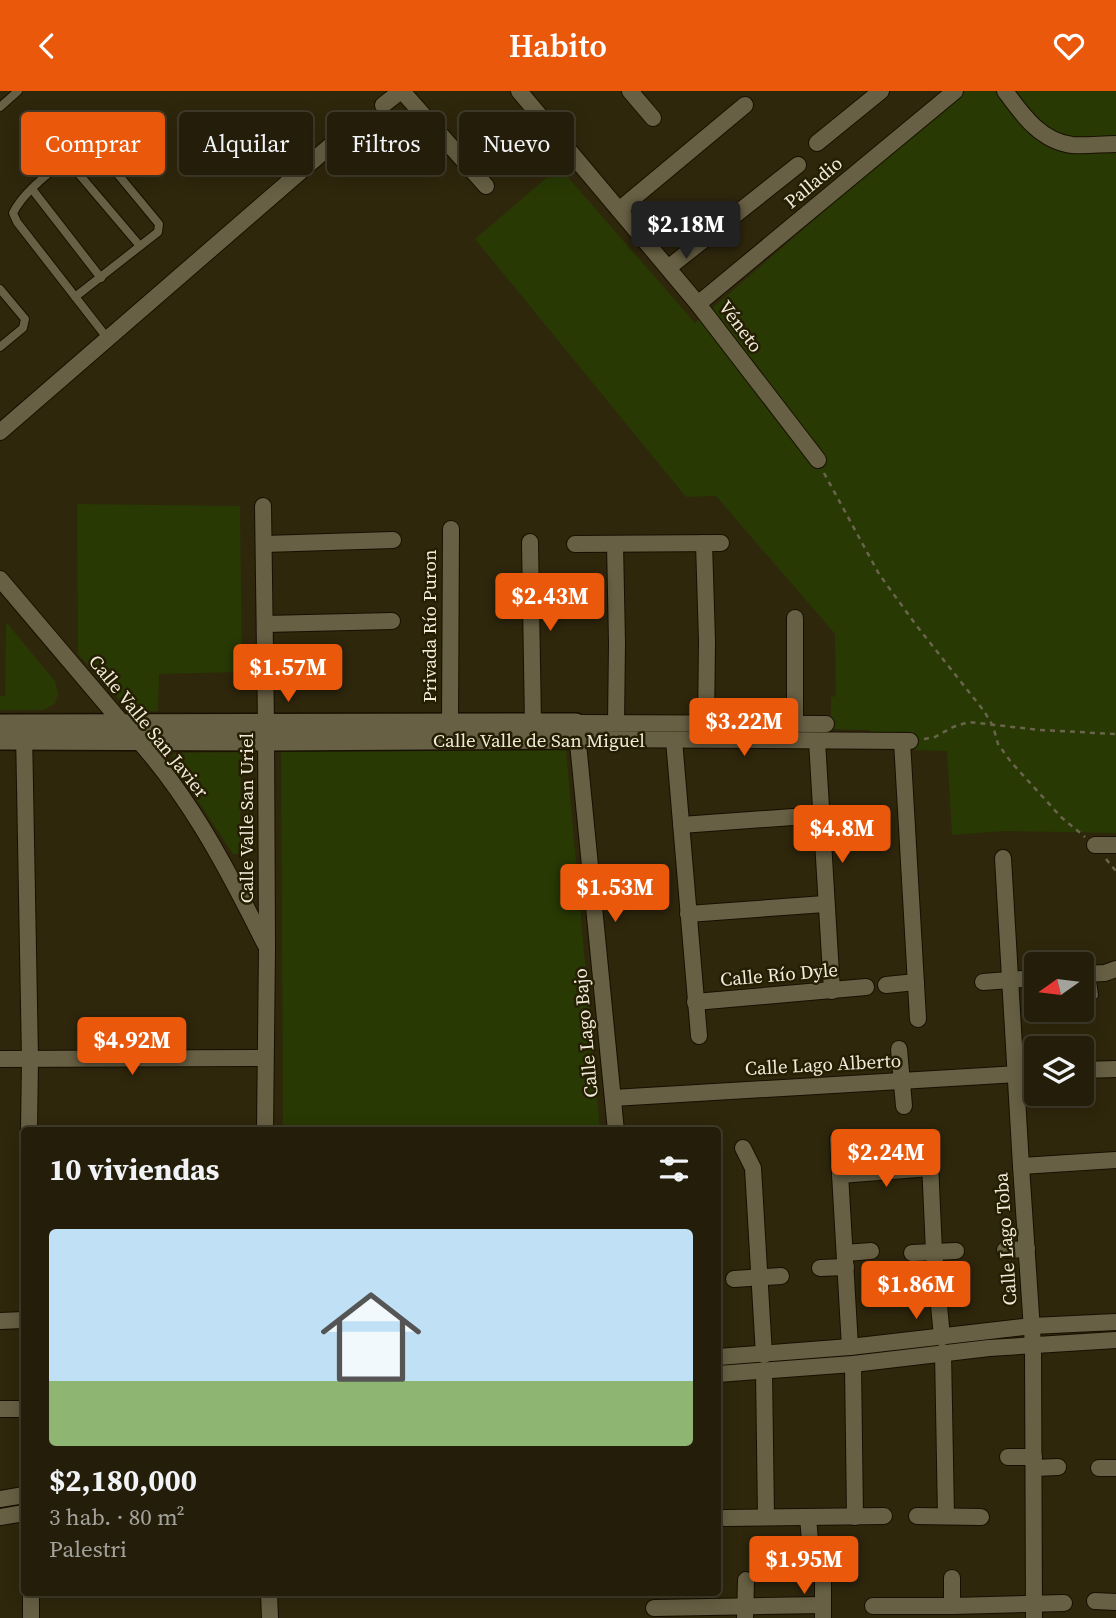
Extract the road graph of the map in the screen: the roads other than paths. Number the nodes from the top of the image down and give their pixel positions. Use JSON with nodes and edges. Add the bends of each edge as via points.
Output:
{"nodes":[{"id":1,"x":18,"y":91,"type":"edge"},
{"id":2,"x":402,"y":91,"type":"edge"},
{"id":3,"x":519,"y":91,"type":"edge"},
{"id":4,"x":630,"y":91,"type":"edge"},
{"id":5,"x":881,"y":91,"type":"edge"},
{"id":6,"x":955,"y":91,"type":"edge"},
{"id":7,"x":1005,"y":91,"type":"edge"},
{"id":8,"x":383,"y":105,"type":"dead end"},
{"id":9,"x":745,"y":105,"type":"dead end"},
{"id":10,"x":0,"y":107,"type":"edge"},
{"id":11,"x":653,"y":118,"type":"dead end"},
{"id":12,"x":817,"y":143,"type":"dead end"},
{"id":13,"x":1116,"y":144,"type":"edge"},
{"id":14,"x":327,"y":149,"type":"edge"},
{"id":15,"x":798,"y":165,"type":"dead end"},
{"id":16,"x":49,"y":175,"type":"edge"},
{"id":17,"x":80,"y":175,"type":"edge"},
{"id":18,"x":118,"y":175,"type":"edge"},
{"id":19,"x":486,"y":187,"type":"dead end"},
{"id":20,"x":32,"y":189,"type":"junction"},
{"id":21,"x":619,"y":210,"type":"junction"},
{"id":22,"x":140,"y":246,"type":"junction"},
{"id":23,"x":668,"y":268,"type":"junction"},
{"id":24,"x":102,"y":278,"type":"junction"},
{"id":25,"x":0,"y":289,"type":"edge"},
{"id":26,"x":75,"y":297,"type":"junction"},
{"id":27,"x":698,"y":305,"type":"junction"},
{"id":28,"x":108,"y":339,"type":"junction"},
{"id":29,"x":0,"y":348,"type":"edge"},
{"id":30,"x":0,"y":432,"type":"edge"},
{"id":31,"x":818,"y":460,"type":"road end"},
{"id":32,"x":263,"y":506,"type":"dead end"},
{"id":33,"x":451,"y":529,"type":"dead end"},
{"id":34,"x":393,"y":540,"type":"dead end"},
{"id":35,"x":530,"y":542,"type":"dead end"},
{"id":36,"x":264,"y":544,"type":"junction"},
{"id":37,"x":575,"y":544,"type":"dead end"},
{"id":38,"x":615,"y":544,"type":"junction"},
{"id":39,"x":0,"y":579,"type":"edge"},
{"id":40,"x":795,"y":618,"type":"dead end"},
{"id":41,"x":392,"y":621,"type":"dead end"},
{"id":42,"x":265,"y":624,"type":"junction"},
{"id":43,"x":450,"y":722,"type":"junction"},
{"id":44,"x":616,"y":723,"type":"junction"},
{"id":45,"x":0,"y":724,"type":"edge"},
{"id":46,"x":123,"y":724,"type":"junction"},
{"id":47,"x":533,"y":724,"type":"junction"},
{"id":48,"x":706,"y":724,"type":"junction"},
{"id":49,"x":795,"y":724,"type":"junction"},
{"id":50,"x":826,"y":724,"type":"dead end"},
{"id":51,"x":578,"y":731,"type":"junction"},
{"id":52,"x":24,"y":732,"type":"junction"},
{"id":53,"x":266,"y":733,"type":"junction"},
{"id":54,"x":0,"y":740,"type":"edge"},
{"id":55,"x":674,"y":740,"type":"junction"},
{"id":56,"x":139,"y":741,"type":"junction"},
{"id":57,"x":817,"y":741,"type":"junction"},
{"id":58,"x":821,"y":815,"type":"junction"},
{"id":59,"x":681,"y":825,"type":"junction"},
{"id":60,"x":1095,"y":845,"type":"road end"},
{"id":61,"x":1116,"y":845,"type":"edge"},
{"id":62,"x":1003,"y":858,"type":"dead end"},
{"id":63,"x":825,"y":904,"type":"junction"},
{"id":64,"x":688,"y":914,"type":"junction"},
{"id":65,"x":267,"y":948,"type":"junction"},
{"id":66,"x":1116,"y":969,"type":"edge"},
{"id":67,"x":1094,"y":974,"type":"edge"},
{"id":68,"x":1024,"y":978,"type":"edge"},
{"id":69,"x":1010,"y":979,"type":"junction"},
{"id":70,"x":916,"y":982,"type":"junction"},
{"id":71,"x":983,"y":982,"type":"dead end"},
{"id":72,"x":886,"y":985,"type":"dead end"},
{"id":73,"x":866,"y":987,"type":"dead end"},
{"id":74,"x":832,"y":991,"type":"junction"},
{"id":75,"x":695,"y":1002,"type":"junction"},
{"id":76,"x":918,"y":1019,"type":"dead end"},
{"id":77,"x":699,"y":1036,"type":"dead end"},
{"id":78,"x":900,"y":1049,"type":"dead end"},
{"id":79,"x":265,"y":1058,"type":"junction"},
{"id":80,"x":0,"y":1059,"type":"edge"},
{"id":81,"x":30,"y":1059,"type":"junction"},
{"id":82,"x":1116,"y":1069,"type":"edge"},
{"id":83,"x":1094,"y":1070,"type":"edge"},
{"id":84,"x":1016,"y":1074,"type":"junction"},
{"id":85,"x":1024,"y":1074,"type":"edge"},
{"id":86,"x":901,"y":1081,"type":"junction"},
{"id":87,"x":613,"y":1098,"type":"junction"},
{"id":88,"x":904,"y":1106,"type":"dead end"},
{"id":89,"x":29,"y":1127,"type":"edge"},
{"id":90,"x":265,"y":1127,"type":"edge"},
{"id":91,"x":616,"y":1127,"type":"edge"},
{"id":92,"x":838,"y":1139,"type":"dead end"},
{"id":93,"x":929,"y":1140,"type":"dead end"},
{"id":94,"x":743,"y":1148,"type":"dead end"},
{"id":95,"x":1116,"y":1160,"type":"edge"},
{"id":96,"x":1021,"y":1166,"type":"junction"},
{"id":97,"x":930,"y":1168,"type":"junction"},
{"id":98,"x":840,"y":1175,"type":"junction"},
{"id":99,"x":1027,"y":1249,"type":"junction"},
{"id":100,"x":1005,"y":1250,"type":"dead end"},
{"id":101,"x":871,"y":1251,"type":"dead end"},
{"id":102,"x":956,"y":1251,"type":"dead end"},
{"id":103,"x":934,"y":1252,"type":"junction"},
{"id":104,"x":912,"y":1253,"type":"dead end"},
{"id":105,"x":846,"y":1260,"type":"junction"},
{"id":106,"x":820,"y":1268,"type":"dead end"},
{"id":107,"x":781,"y":1276,"type":"dead end"},
{"id":108,"x":759,"y":1278,"type":"junction"},
{"id":109,"x":734,"y":1279,"type":"dead end"},
{"id":110,"x":21,"y":1320,"type":"edge"},
{"id":111,"x":0,"y":1321,"type":"edge"},
{"id":112,"x":1116,"y":1322,"type":"edge"},
{"id":113,"x":1032,"y":1326,"type":"junction"},
{"id":114,"x":1116,"y":1340,"type":"edge"},
{"id":115,"x":942,"y":1345,"type":"junction"},
{"id":116,"x":1033,"y":1345,"type":"junction"},
{"id":117,"x":852,"y":1356,"type":"junction"},
{"id":118,"x":721,"y":1357,"type":"edge"},
{"id":119,"x":764,"y":1363,"type":"junction"},
{"id":120,"x":721,"y":1373,"type":"edge"},
{"id":121,"x":0,"y":1409,"type":"edge"},
{"id":122,"x":21,"y":1409,"type":"edge"},
{"id":123,"x":1009,"y":1457,"type":"dead end"},
{"id":124,"x":1034,"y":1462,"type":"junction"},
{"id":125,"x":1058,"y":1467,"type":"dead end"},
{"id":126,"x":21,"y":1496,"type":"edge"},
{"id":127,"x":0,"y":1499,"type":"edge"},
{"id":128,"x":21,"y":1514,"type":"edge"},
{"id":129,"x":884,"y":1516,"type":"dead end"},
{"id":130,"x":917,"y":1516,"type":"dead end"},
{"id":131,"x":946,"y":1516,"type":"junction"},
{"id":132,"x":0,"y":1517,"type":"edge"},
{"id":133,"x":766,"y":1517,"type":"junction"},
{"id":134,"x":808,"y":1517,"type":"junction"},
{"id":135,"x":855,"y":1517,"type":"junction"},
{"id":136,"x":981,"y":1517,"type":"dead end"},
{"id":137,"x":725,"y":1518,"type":"dead end"},
{"id":138,"x":810,"y":1541,"type":"dead end"},
{"id":139,"x":823,"y":1573,"type":"dead end"},
{"id":140,"x":952,"y":1578,"type":"dead end"},
{"id":141,"x":746,"y":1580,"type":"dead end"},
{"id":142,"x":31,"y":1596,"type":"edge"},
{"id":143,"x":269,"y":1596,"type":"edge"},
{"id":144,"x":1095,"y":1601,"type":"dead end"},
{"id":145,"x":1116,"y":1602,"type":"edge"},
{"id":146,"x":1064,"y":1603,"type":"dead end"},
{"id":147,"x":654,"y":1606,"type":"edge"},
{"id":148,"x":873,"y":1606,"type":"dead end"},
{"id":149,"x":952,"y":1606,"type":"junction"},
{"id":150,"x":823,"y":1611,"type":"edge"},
{"id":151,"x":1035,"y":1611,"type":"edge"},
{"id":152,"x":745,"y":1612,"type":"edge"},
{"id":153,"x":909,"y":1612,"type":"edge"},
{"id":154,"x":32,"y":1618,"type":"edge"},
{"id":155,"x":270,"y":1618,"type":"edge"}],
"edges":[{"from":1,"to":10,"type":"lane"},
{"from":2,"to":8,"type":"street"},
{"from":2,"to":19,"type":"street"},
{"from":3,"to":21,"type":"street","name":"Véneto"},
{"from":4,"to":11,"type":"street"},
{"from":5,"to":12,"type":"street"},
{"from":6,"to":27,"type":"street","name":"Palladio"},
{"from":7,"to":13,"type":"street","via":[[1031,124],[1052,139],[1071,145]]},
{"from":9,"to":21,"type":"street"},
{"from":14,"to":28,"type":"street"},
{"from":15,"to":23,"type":"street"},
{"from":16,"to":20,"type":"lane"},
{"from":17,"to":22,"type":"lane"},
{"from":18,"to":22,"type":"lane","via":[[159,224],[158,232]]},
{"from":20,"to":24,"type":"lane"},
{"from":20,"to":26,"type":"lane","via":[[13,213]]},
{"from":21,"to":23,"type":"street","name":"Véneto"},
{"from":22,"to":24,"type":"lane"},
{"from":23,"to":27,"type":"street","name":"Véneto"},
{"from":24,"to":26,"type":"lane"},
{"from":25,"to":29,"type":"lane","via":[[25,319],[23,328]]},
{"from":26,"to":28,"type":"lane"},
{"from":27,"to":31,"type":"street","name":"Véneto"},
{"from":28,"to":30,"type":"street"},
{"from":32,"to":36,"type":"street","name":"Calle Valle San Uriel"},
{"from":33,"to":43,"type":"street","name":"Privada Río Puron"},
{"from":34,"to":36,"type":"street"},
{"from":35,"to":47,"type":"street"},
{"from":36,"to":42,"type":"street","name":"Calle Valle San Uriel"},
{"from":37,"to":38,"type":"street"},
{"from":38,"to":44,"type":"street"},
{"from":38,"to":48,"type":"street","via":[[713,543]]},
{"from":39,"to":46,"type":"street","name":"Calle Valle San Javier"},
{"from":40,"to":49,"type":"street"},
{"from":41,"to":42,"type":"street"},
{"from":42,"to":53,"type":"street","name":"Calle Valle San Uriel"},
{"from":43,"to":47,"type":"street","name":"Calle Valle de San Miguel"},
{"from":43,"to":53,"type":"street","name":"Calle Valle de San Miguel"},
{"from":44,"to":48,"type":"street","name":"Calle Valle de San Miguel"},
{"from":44,"to":51,"type":"street","name":"Calle Valle de San Miguel"},
{"from":45,"to":52,"type":"street","name":"Calle Valle de San Miguel"},
{"from":46,"to":52,"type":"street","name":"Calle Valle de San Miguel"},
{"from":46,"to":53,"type":"street","name":"Calle Valle de San Miguel"},
{"from":46,"to":56,"type":"street","name":"Calle Valle San Javier"},
{"from":47,"to":51,"type":"street","name":"Calle Valle de San Miguel"},
{"from":48,"to":49,"type":"street","name":"Calle Valle de San Miguel"},
{"from":49,"to":50,"type":"street","name":"Calle Valle de San Miguel"},
{"from":51,"to":53,"type":"street","name":"Calle Valle de San Miguel"},
{"from":51,"to":55,"type":"street","name":"Calle Valle de San Miguel"},
{"from":51,"to":87,"type":"street","name":"Calle Lago Bajo"},
{"from":52,"to":54,"type":"street","name":"Calle Valle de San Miguel"},
{"from":52,"to":56,"type":"street","name":"Calle Valle de San Miguel"},
{"from":52,"to":81,"type":"street"},
{"from":53,"to":56,"type":"street","name":"Calle Valle de San Miguel"},
{"from":53,"to":65,"type":"street","name":"Calle Valle San Uriel"},
{"from":55,"to":57,"type":"street","name":"Calle Valle de San Miguel"},
{"from":55,"to":59,"type":"street"},
{"from":56,"to":65,"type":"street","name":"Calle Valle San Javier","via":[[199,822]]},
{"from":57,"to":58,"type":"street"},
{"from":57,"to":70,"type":"street","name":"Calle Valle de San Miguel","via":[[906,741]]},
{"from":58,"to":59,"type":"street"},
{"from":58,"to":63,"type":"street"},
{"from":59,"to":64,"type":"street"},
{"from":60,"to":61,"type":"street"},
{"from":62,"to":69,"type":"street","name":"Calle Lago Toba"},
{"from":63,"to":64,"type":"street"},
{"from":63,"to":74,"type":"street"},
{"from":64,"to":75,"type":"street"},
{"from":65,"to":79,"type":"street","name":"Calle Valle San Uriel"},
{"from":66,"to":67,"type":"street"},
{"from":68,"to":69,"type":"street"},
{"from":69,"to":71,"type":"street"},
{"from":69,"to":84,"type":"street","name":"Calle Lago Toba"},
{"from":70,"to":72,"type":"street"},
{"from":70,"to":76,"type":"street"},
{"from":73,"to":74,"type":"street","name":"Calle Río Dyle"},
{"from":74,"to":75,"type":"street","name":"Calle Río Dyle"},
{"from":75,"to":77,"type":"street"},
{"from":78,"to":86,"type":"street"},
{"from":79,"to":81,"type":"street"},
{"from":79,"to":90,"type":"street","name":"Calle Valle San Uriel"},
{"from":80,"to":81,"type":"street"},
{"from":81,"to":89,"type":"street"},
{"from":82,"to":83,"type":"street"},
{"from":84,"to":85,"type":"street","name":"Calle Lago Alberto"},
{"from":84,"to":86,"type":"street","name":"Calle Lago Alberto"},
{"from":84,"to":96,"type":"street","name":"Calle Lago Toba"},
{"from":86,"to":87,"type":"street","name":"Calle Lago Alberto"},
{"from":86,"to":88,"type":"street"},
{"from":87,"to":91,"type":"street","name":"Calle Lago Bajo"},
{"from":92,"to":98,"type":"street"},
{"from":93,"to":97,"type":"street"},
{"from":94,"to":108,"type":"street","via":[[753,1168]]},
{"from":95,"to":96,"type":"street"},
{"from":96,"to":99,"type":"street","name":"Calle Lago Toba"},
{"from":97,"to":98,"type":"street"},
{"from":97,"to":103,"type":"street"},
{"from":98,"to":105,"type":"street"},
{"from":99,"to":100,"type":"street"},
{"from":99,"to":113,"type":"street","name":"Calle Lago Toba"},
{"from":101,"to":105,"type":"street"},
{"from":102,"to":103,"type":"street"},
{"from":103,"to":104,"type":"street"},
{"from":103,"to":115,"type":"street"},
{"from":105,"to":106,"type":"street"},
{"from":105,"to":117,"type":"street"},
{"from":107,"to":108,"type":"street"},
{"from":108,"to":109,"type":"street"},
{"from":108,"to":119,"type":"street"},
{"from":110,"to":111,"type":"street"},
{"from":112,"to":113,"type":"street"},
{"from":113,"to":115,"type":"street"},
{"from":113,"to":116,"type":"street","name":"Calle Lago Toba"},
{"from":114,"to":116,"type":"street"},
{"from":115,"to":116,"type":"street"},
{"from":115,"to":117,"type":"street"},
{"from":115,"to":131,"type":"street"},
{"from":116,"to":124,"type":"street","name":"Calle Lago Toba"},
{"from":117,"to":119,"type":"street"},
{"from":117,"to":135,"type":"street"},
{"from":118,"to":119,"type":"street"},
{"from":119,"to":120,"type":"street"},
{"from":119,"to":133,"type":"street"},
{"from":121,"to":122,"type":"street"},
{"from":123,"to":124,"type":"street"},
{"from":124,"to":125,"type":"street"},
{"from":124,"to":151,"type":"street","name":"Calle Lago Toba"},
{"from":126,"to":127,"type":"street"},
{"from":128,"to":132,"type":"street"},
{"from":129,"to":135,"type":"street"},
{"from":130,"to":131,"type":"street"},
{"from":131,"to":136,"type":"street"},
{"from":133,"to":134,"type":"street"},
{"from":133,"to":137,"type":"street"},
{"from":134,"to":135,"type":"street"},
{"from":134,"to":138,"type":"street"},
{"from":139,"to":150,"type":"street"},
{"from":140,"to":149,"type":"street"},
{"from":141,"to":152,"type":"street"},
{"from":142,"to":154,"type":"street"},
{"from":143,"to":155,"type":"street"},
{"from":144,"to":145,"type":"street"},
{"from":146,"to":151,"type":"street"},
{"from":147,"to":152,"type":"street"},
{"from":148,"to":153,"type":"street"},
{"from":149,"to":151,"type":"street"},
{"from":149,"to":153,"type":"street"},
{"from":150,"to":152,"type":"street"}]}
